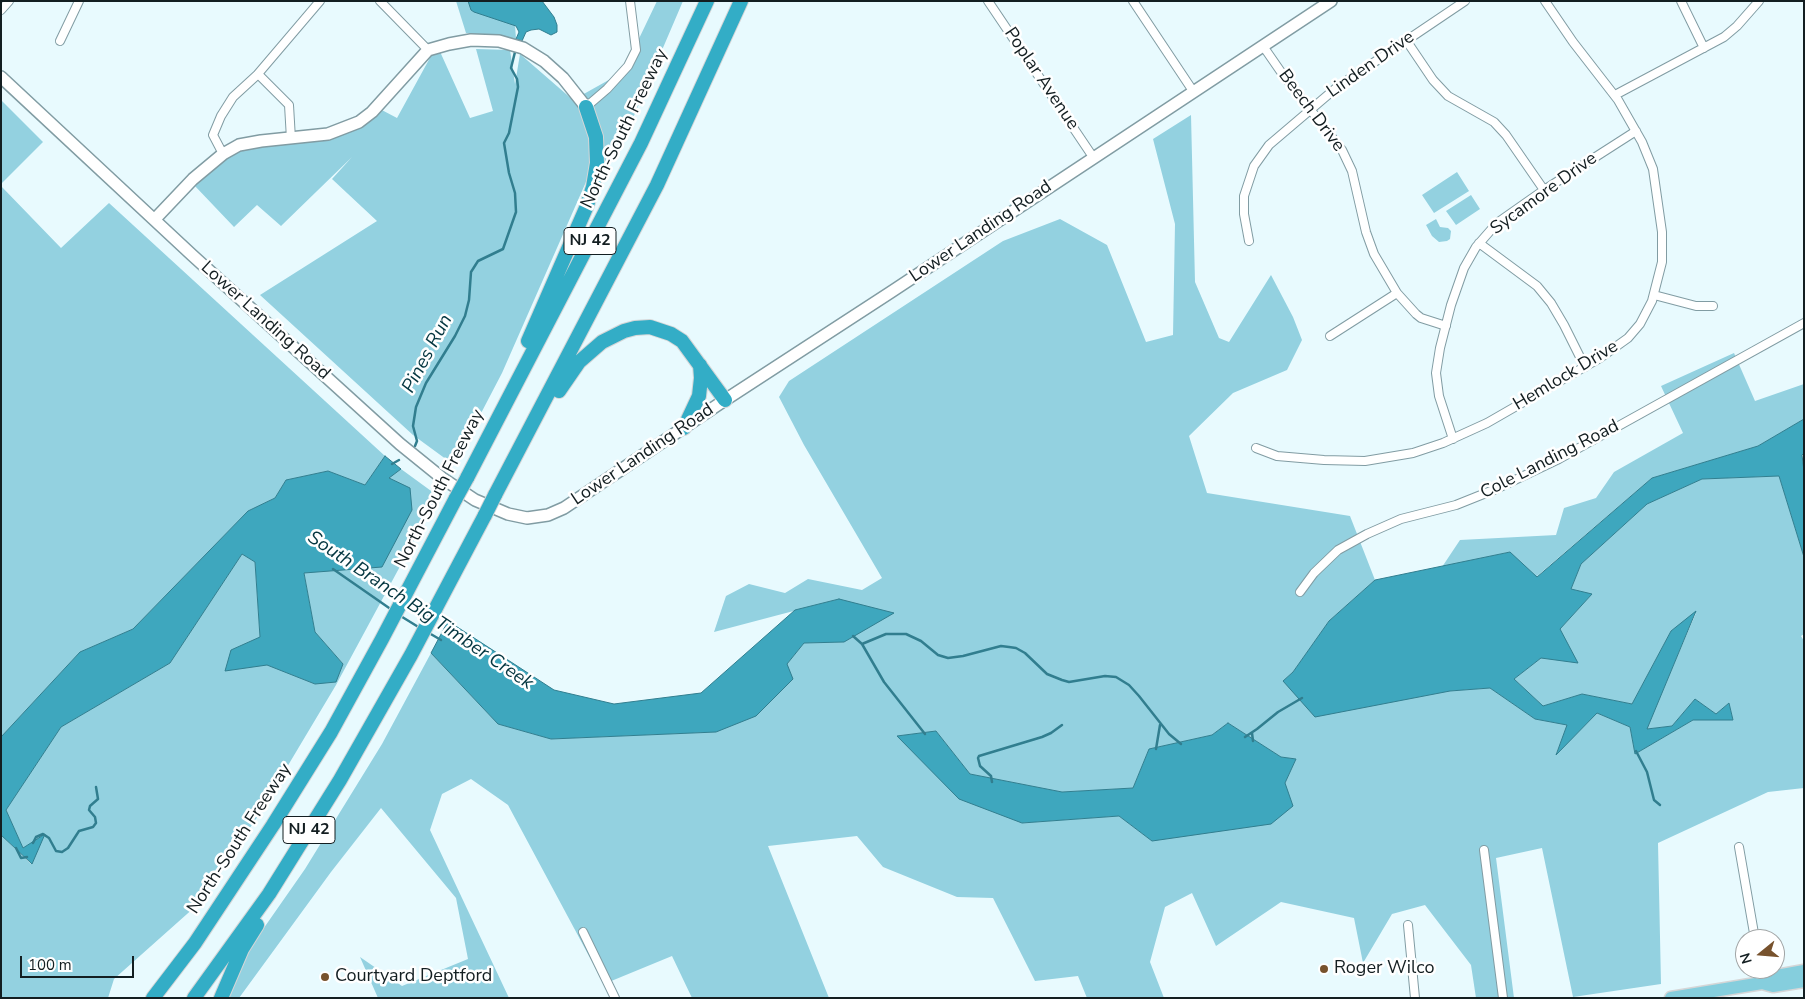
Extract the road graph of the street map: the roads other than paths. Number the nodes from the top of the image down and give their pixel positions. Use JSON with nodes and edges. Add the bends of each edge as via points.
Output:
{"nodes":[{"id":1,"x":79,"y":1,"type":"edge"},
{"id":2,"x":320,"y":1,"type":"edge"},
{"id":3,"x":380,"y":1,"type":"edge"},
{"id":4,"x":630,"y":1,"type":"edge"},
{"id":5,"x":707,"y":1,"type":"edge"},
{"id":6,"x":741,"y":1,"type":"edge"},
{"id":7,"x":988,"y":1,"type":"edge"},
{"id":8,"x":1133,"y":1,"type":"edge"},
{"id":9,"x":1331,"y":1,"type":"edge"},
{"id":10,"x":1465,"y":1,"type":"edge"},
{"id":11,"x":1545,"y":1,"type":"edge"},
{"id":12,"x":1681,"y":1,"type":"edge"},
{"id":13,"x":1760,"y":1,"type":"edge"},
{"id":14,"x":8,"y":2,"type":"edge"},
{"id":15,"x":1,"y":10,"type":"edge"},
{"id":16,"x":1406,"y":40,"type":"junction"},
{"id":17,"x":60,"y":41,"type":"dead end"},
{"id":18,"x":1263,"y":46,"type":"junction"},
{"id":19,"x":1704,"y":48,"type":"junction"},
{"id":20,"x":428,"y":50,"type":"junction"},
{"id":21,"x":258,"y":74,"type":"junction"},
{"id":22,"x":1,"y":77,"type":"edge"},
{"id":23,"x":1193,"y":91,"type":"junction"},
{"id":24,"x":1614,"y":95,"type":"junction"},
{"id":25,"x":586,"y":107,"type":"junction"},
{"id":26,"x":1310,"y":110,"type":"junction"},
{"id":27,"x":1636,"y":131,"type":"junction"},
{"id":28,"x":291,"y":138,"type":"junction"},
{"id":29,"x":222,"y":154,"type":"junction"},
{"id":30,"x":1093,"y":157,"type":"junction"},
{"id":31,"x":1544,"y":190,"type":"junction"},
{"id":32,"x":155,"y":219,"type":"junction"},
{"id":33,"x":1250,"y":241,"type":"dead end"},
{"id":34,"x":1479,"y":243,"type":"junction"},
{"id":35,"x":1397,"y":293,"type":"junction"},
{"id":36,"x":1654,"y":295,"type":"junction"},
{"id":37,"x":1713,"y":306,"type":"dead end"},
{"id":38,"x":1804,"y":323,"type":"edge"},
{"id":39,"x":1446,"y":326,"type":"junction"},
{"id":40,"x":1330,"y":336,"type":"dead end"},
{"id":41,"x":700,"y":364,"type":"junction"},
{"id":42,"x":1585,"y":367,"type":"junction"},
{"id":43,"x":725,"y":400,"type":"junction"},
{"id":44,"x":502,"y":410,"type":"junction"},
{"id":45,"x":538,"y":413,"type":"junction"},
{"id":46,"x":684,"y":428,"type":"junction"},
{"id":47,"x":1453,"y":439,"type":"junction"},
{"id":48,"x":1256,"y":448,"type":"dead end"},
{"id":49,"x":1300,"y":592,"type":"dead end"},
{"id":50,"x":1739,"y":847,"type":"dead end"},
{"id":51,"x":1484,"y":850,"type":"dead end"},
{"id":52,"x":269,"y":894,"type":"junction"},
{"id":53,"x":1408,"y":925,"type":"dead end"},
{"id":54,"x":1753,"y":929,"type":"edge"},
{"id":55,"x":583,"y":932,"type":"dead end"},
{"id":56,"x":1804,"y":971,"type":"edge"},
{"id":57,"x":1761,"y":979,"type":"edge"},
{"id":58,"x":1804,"y":981,"type":"edge"},
{"id":59,"x":1762,"y":983,"type":"junction"},
{"id":60,"x":153,"y":998,"type":"edge"},
{"id":61,"x":194,"y":998,"type":"edge"},
{"id":62,"x":221,"y":998,"type":"edge"},
{"id":63,"x":615,"y":998,"type":"edge"},
{"id":64,"x":1415,"y":998,"type":"edge"},
{"id":65,"x":1503,"y":998,"type":"edge"},
{"id":66,"x":1671,"y":998,"type":"edge"}],
"edges":[{"from":1,"to":17,"type":"street"},
{"from":2,"to":21,"type":"street"},
{"from":3,"to":20,"type":"street"},
{"from":4,"to":25,"type":"street","via":[[636,50],[628,66]]},
{"from":5,"to":44,"type":"highway","name":"North-South Freeway","number":"NJ 42","via":[[641,143]]},
{"from":6,"to":45,"type":"highway","number":"NJ 42","via":[[657,185]]},
{"from":7,"to":30,"type":"street","name":"Poplar Avenue"},
{"from":8,"to":23,"type":"street"},
{"from":9,"to":18,"type":"main road","name":"Lower Landing Road"},
{"from":10,"to":16,"type":"street","name":"Linden Drive"},
{"from":11,"to":24,"type":"street","name":"Hemlock Drive"},
{"from":12,"to":19,"type":"street"},
{"from":13,"to":19,"type":"street","via":[[1724,37]]},
{"from":14,"to":15,"type":"street"},
{"from":16,"to":26,"type":"street","name":"Linden Drive"},
{"from":16,"to":31,"type":"street","via":[[1448,96],[1494,122]]},
{"from":18,"to":23,"type":"main road","name":"Lower Landing Road"},
{"from":18,"to":26,"type":"street","name":"Beech Drive"},
{"from":19,"to":24,"type":"street"},
{"from":20,"to":25,"type":"main road","via":[[471,40],[499,41],[517,46],[563,78]]},
{"from":20,"to":28,"type":"main road","via":[[359,122],[328,134]]},
{"from":21,"to":28,"type":"street","via":[[289,105]]},
{"from":21,"to":29,"type":"street","via":[[220,116],[213,135]]},
{"from":22,"to":32,"type":"main road","name":"Lower Landing Road"},
{"from":23,"to":30,"type":"main road","name":"Lower Landing Road"},
{"from":24,"to":27,"type":"street","name":"Hemlock Drive"},
{"from":25,"to":44,"type":"highway","via":[[595,129],[597,146],[591,194],[521,356]]},
{"from":26,"to":33,"type":"street","name":"Linden Drive","via":[[1269,145],[1254,166],[1244,196]]},
{"from":26,"to":35,"type":"street","name":"Beech Drive","via":[[1346,157],[1374,254]]},
{"from":27,"to":31,"type":"street","name":"Sycamore Drive"},
{"from":27,"to":36,"type":"street","name":"Hemlock Drive","via":[[1653,169],[1662,232],[1662,262]]},
{"from":28,"to":29,"type":"main road","via":[[239,145]]},
{"from":29,"to":32,"type":"main road"},
{"from":30,"to":43,"type":"main road","name":"Lower Landing Road"},
{"from":31,"to":34,"type":"street","name":"Sycamore Drive","via":[[1497,223]]},
{"from":32,"to":46,"type":"main road","name":"Lower Landing Road","via":[[400,444],[475,500],[508,514],[527,518],[558,512]]},
{"from":34,"to":39,"type":"street","name":"Sycamore Drive","via":[[1464,268]]},
{"from":34,"to":42,"type":"street","via":[[1537,286],[1551,303]]},
{"from":35,"to":39,"type":"street","name":"Beech Drive","via":[[1421,318]]},
{"from":35,"to":40,"type":"street"},
{"from":36,"to":37,"type":"street","via":[[1696,306]]},
{"from":36,"to":42,"type":"street","name":"Hemlock Drive","via":[[1640,324],[1628,338]]},
{"from":38,"to":49,"type":"street","name":"Cole Landing Road","via":[[1558,459],[1496,489],[1456,505],[1401,519],[1367,534],[1338,550]]},
{"from":39,"to":47,"type":"street","via":[[1436,373],[1439,396]]},
{"from":41,"to":43,"type":"highway"},
{"from":41,"to":45,"type":"highway","via":[[671,334],[650,328],[624,331],[585,355],[558,394]]},
{"from":41,"to":46,"type":"highway","via":[[699,396]]},
{"from":42,"to":47,"type":"street","name":"Hemlock Drive"},
{"from":43,"to":46,"type":"main road","name":"Lower Landing Road"},
{"from":44,"to":60,"type":"highway","name":"North-South Freeway","number":"NJ 42","bridge":true,"via":[[331,732],[195,943]]},
{"from":45,"to":52,"type":"highway","number":"NJ 42","bridge":true,"via":[[411,655],[340,780]]},
{"from":47,"to":48,"type":"street","name":"Hemlock Drive","via":[[1413,453],[1365,461],[1277,456]]},
{"from":50,"to":54,"type":"street"},
{"from":51,"to":65,"type":"street"},
{"from":52,"to":61,"type":"highway","number":"NJ 42"},
{"from":52,"to":62,"type":"highway","via":[[260,920],[242,949]]},
{"from":53,"to":64,"type":"street"},
{"from":55,"to":63,"type":"street"},
{"from":56,"to":59,"type":"main road","via":[[1771,977]]},
{"from":57,"to":59,"type":"street"},
{"from":58,"to":59,"type":"main road","via":[[1774,986]]},
{"from":59,"to":66,"type":"main road"}]}
